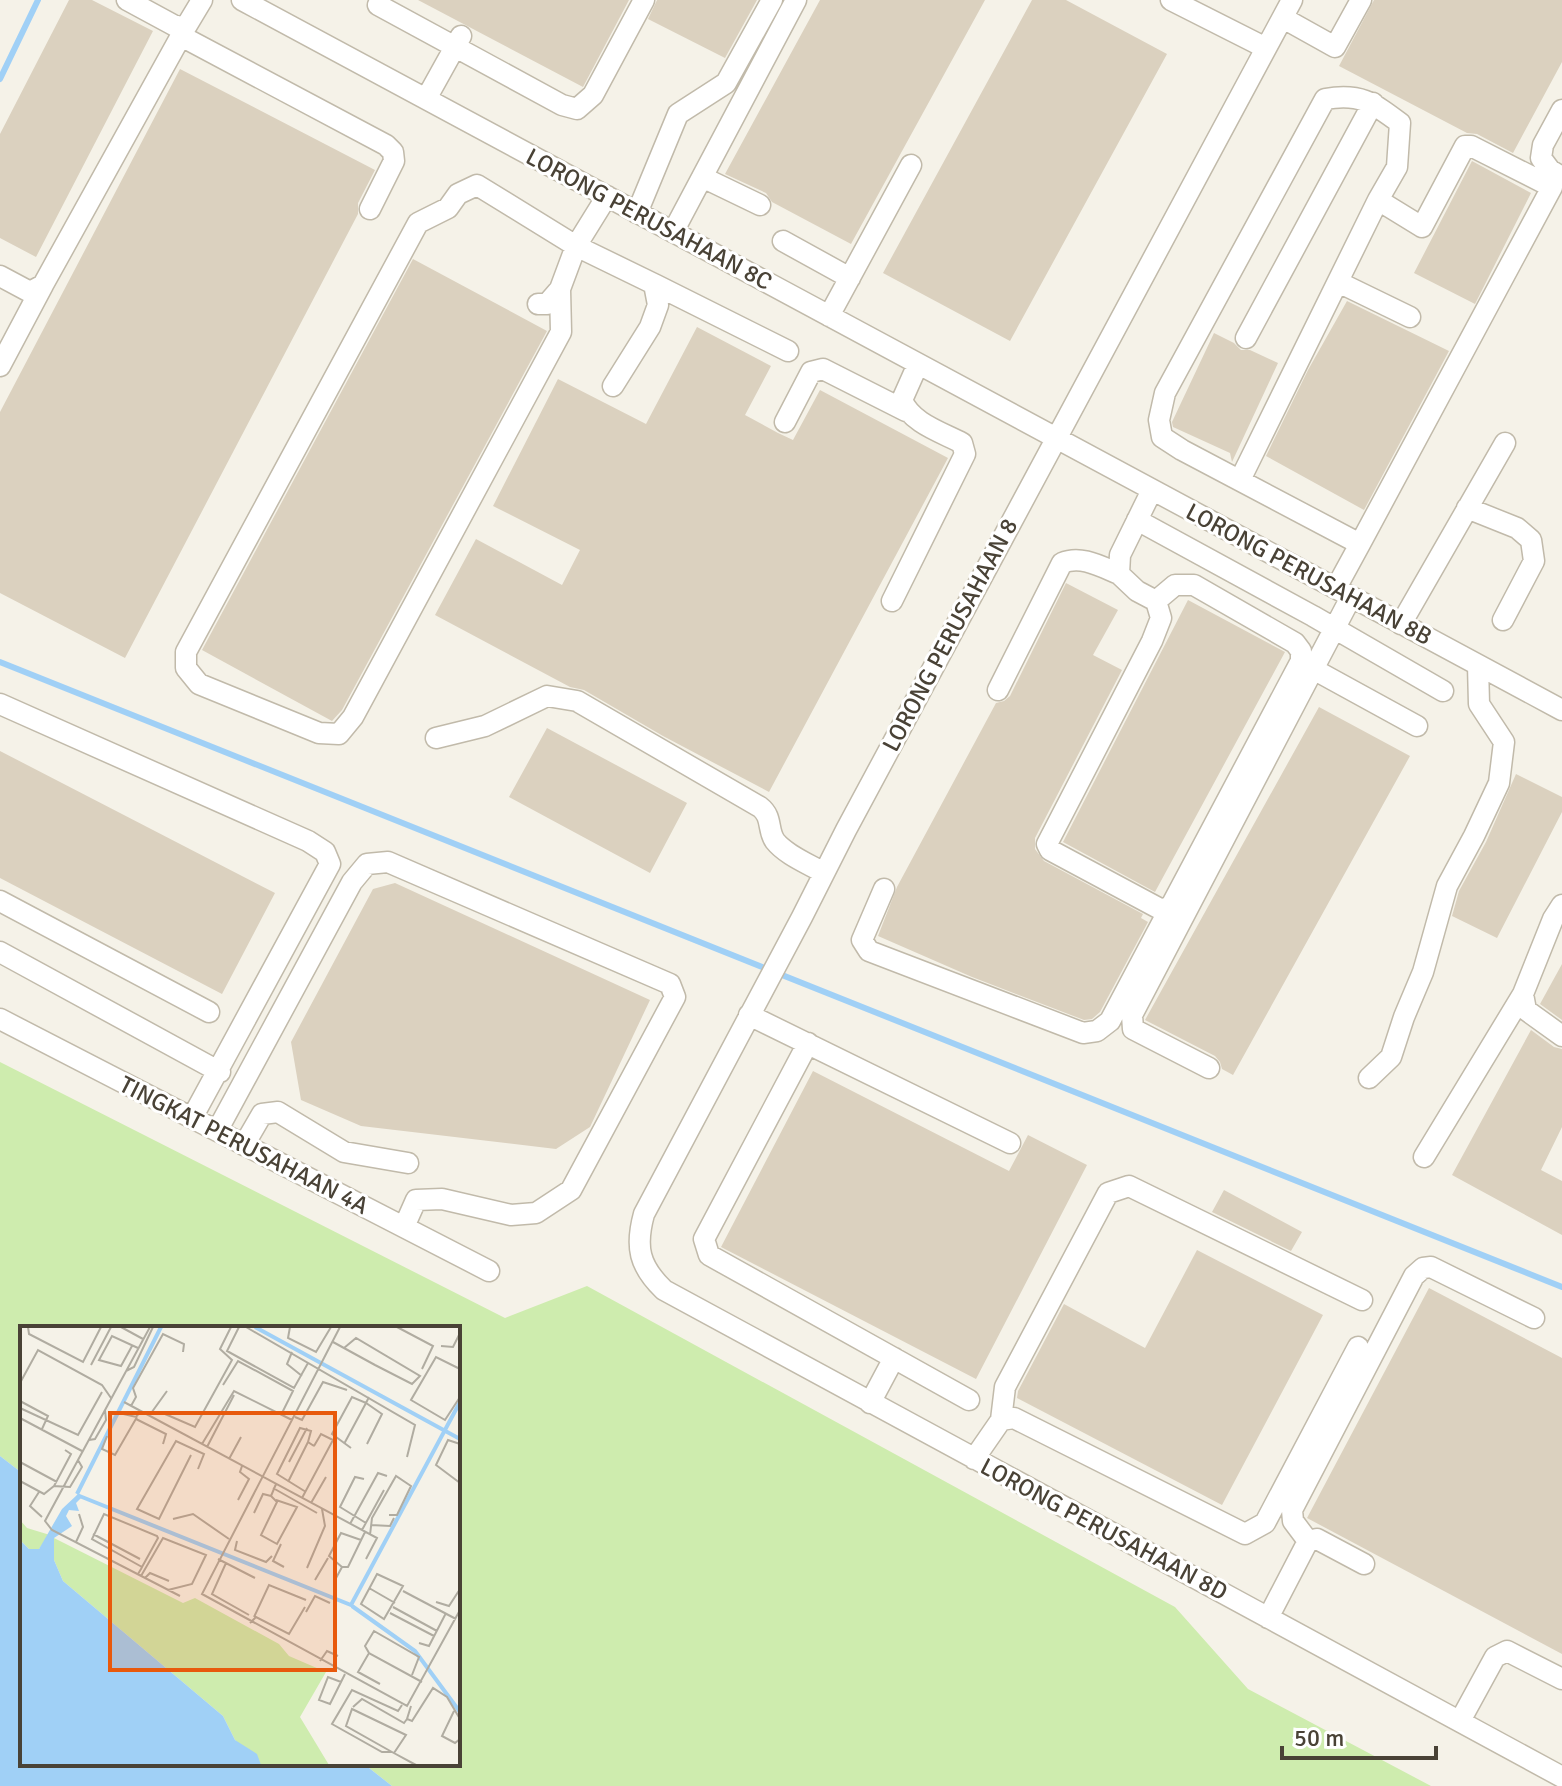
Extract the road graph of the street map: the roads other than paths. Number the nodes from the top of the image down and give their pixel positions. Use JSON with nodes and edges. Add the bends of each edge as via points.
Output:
{"nodes":[{"id":1,"x":127,"y":0,"type":"edge"},
{"id":2,"x":202,"y":0,"type":"edge"},
{"id":3,"x":242,"y":0,"type":"edge"},
{"id":4,"x":644,"y":0,"type":"edge"},
{"id":5,"x":772,"y":0,"type":"edge"},
{"id":6,"x":796,"y":0,"type":"edge"},
{"id":7,"x":1361,"y":0,"type":"edge"},
{"id":8,"x":1185,"y":3,"type":"edge"},
{"id":9,"x":378,"y":5,"type":"dead end"},
{"id":10,"x":274,"y":7,"type":"edge"},
{"id":11,"x":1287,"y":9,"type":"edge"},
{"id":12,"x":184,"y":30,"type":"junction"},
{"id":13,"x":458,"y":42,"type":"junction"},
{"id":14,"x":1266,"y":48,"type":"junction"},
{"id":15,"x":426,"y":99,"type":"junction"},
{"id":16,"x":1373,"y":103,"type":"junction"},
{"id":17,"x":1562,"y":110,"type":"edge"},
{"id":18,"x":911,"y":165,"type":"dead end"},
{"id":19,"x":702,"y":177,"type":"junction"},
{"id":20,"x":1562,"y":177,"type":"edge"},
{"id":21,"x":607,"y":196,"type":"junction"},
{"id":22,"x":1378,"y":200,"type":"junction"},
{"id":23,"x":760,"y":205,"type":"dead end"},
{"id":24,"x":370,"y":209,"type":"dead end"},
{"id":25,"x":637,"y":213,"type":"junction"},
{"id":26,"x":673,"y":232,"type":"junction"},
{"id":27,"x":783,"y":241,"type":"dead end"},
{"id":28,"x":576,"y":246,"type":"junction"},
{"id":29,"x":0,"y":276,"type":"edge"},
{"id":30,"x":850,"y":278,"type":"junction"},
{"id":31,"x":1338,"y":282,"type":"junction"},
{"id":32,"x":654,"y":284,"type":"junction"},
{"id":33,"x":43,"y":285,"type":"junction"},
{"id":34,"x":560,"y":289,"type":"junction"},
{"id":35,"x":538,"y":304,"type":"dead end"},
{"id":36,"x":829,"y":316,"type":"junction"},
{"id":37,"x":1410,"y":317,"type":"dead end"},
{"id":38,"x":1246,"y":338,"type":"dead end"},
{"id":39,"x":788,"y":351,"type":"dead end"},
{"id":40,"x":918,"y":364,"type":"junction"},
{"id":41,"x":0,"y":366,"type":"edge"},
{"id":42,"x":613,"y":386,"type":"dead end"},
{"id":43,"x":906,"y":411,"type":"junction"},
{"id":44,"x":785,"y":422,"type":"dead end"},
{"id":45,"x":1055,"y":438,"type":"junction"},
{"id":46,"x":1505,"y":443,"type":"dead end"},
{"id":47,"x":1240,"y":480,"type":"junction"},
{"id":48,"x":1152,"y":490,"type":"junction"},
{"id":49,"x":1467,"y":508,"type":"junction"},
{"id":50,"x":1137,"y":520,"type":"junction"},
{"id":51,"x":1360,"y":544,"type":"junction"},
{"id":52,"x":1119,"y":574,"type":"junction"},
{"id":53,"x":1343,"y":593,"type":"junction"},
{"id":54,"x":892,"y":601,"type":"dead end"},
{"id":55,"x":1156,"y":601,"type":"junction"},
{"id":56,"x":1503,"y":620,"type":"dead end"},
{"id":57,"x":1401,"y":624,"type":"junction"},
{"id":58,"x":1334,"y":629,"type":"junction"},
{"id":59,"x":1478,"y":665,"type":"junction"},
{"id":60,"x":1313,"y":669,"type":"junction"},
{"id":61,"x":998,"y":690,"type":"dead end"},
{"id":62,"x":1443,"y":691,"type":"dead end"},
{"id":63,"x":0,"y":704,"type":"edge"},
{"id":64,"x":1562,"y":710,"type":"edge"},
{"id":65,"x":1417,"y":726,"type":"dead end"},
{"id":66,"x":436,"y":738,"type":"dead end"},
{"id":67,"x":824,"y":873,"type":"junction"},
{"id":68,"x":884,"y":889,"type":"dead end"},
{"id":69,"x":0,"y":901,"type":"edge"},
{"id":70,"x":1562,"y":905,"type":"edge"},
{"id":71,"x":1171,"y":906,"type":"junction"},
{"id":72,"x":0,"y":952,"type":"edge"},
{"id":73,"x":1523,"y":994,"type":"junction"},
{"id":74,"x":754,"y":1005,"type":"junction"},
{"id":75,"x":209,"y":1012,"type":"dead end"},
{"id":76,"x":0,"y":1019,"type":"edge"},
{"id":77,"x":1562,"y":1036,"type":"edge"},
{"id":78,"x":808,"y":1043,"type":"junction"},
{"id":79,"x":1209,"y":1068,"type":"dead end"},
{"id":80,"x":220,"y":1072,"type":"junction"},
{"id":81,"x":1369,"y":1078,"type":"dead end"},
{"id":82,"x":192,"y":1118,"type":"junction"},
{"id":83,"x":217,"y":1131,"type":"junction"},
{"id":84,"x":1010,"y":1143,"type":"dead end"},
{"id":85,"x":244,"y":1145,"type":"junction"},
{"id":86,"x":1424,"y":1157,"type":"dead end"},
{"id":87,"x":408,"y":1163,"type":"dead end"},
{"id":88,"x":404,"y":1227,"type":"junction"},
{"id":89,"x":489,"y":1271,"type":"dead end"},
{"id":90,"x":650,"y":1277,"type":"joint"},
{"id":91,"x":1362,"y":1300,"type":"dead end"},
{"id":92,"x":1534,"y":1318,"type":"dead end"},
{"id":93,"x":1358,"y":1347,"type":"dead end"},
{"id":94,"x":894,"y":1358,"type":"junction"},
{"id":95,"x":969,"y":1400,"type":"dead end"},
{"id":96,"x":870,"y":1403,"type":"junction"},
{"id":97,"x":1001,"y":1420,"type":"junction"},
{"id":98,"x":974,"y":1459,"type":"junction"},
{"id":99,"x":1308,"y":1541,"type":"junction"},
{"id":100,"x":1364,"y":1564,"type":"dead end"},
{"id":101,"x":1268,"y":1618,"type":"junction"},
{"id":102,"x":1562,"y":1679,"type":"edge"},
{"id":103,"x":1460,"y":1721,"type":"junction"},
{"id":104,"x":1562,"y":1777,"type":"edge"}],
"edges":[{"from":1,"to":12,"type":"street"},
{"from":2,"to":12,"type":"street"},
{"from":3,"to":10,"type":"street","name":"LORONG PERUSAHAAN 8C"},
{"from":4,"to":13,"type":"street","via":[[593,95],[577,109]]},
{"from":5,"to":25,"type":"street","via":[[726,83],[678,114]]},
{"from":6,"to":19,"type":"street"},
{"from":7,"to":11,"type":"street","via":[[1335,47]]},
{"from":8,"to":14,"type":"street"},
{"from":9,"to":13,"type":"street"},
{"from":10,"to":15,"type":"street","name":"LORONG PERUSAHAAN 8C"},
{"from":11,"to":14,"type":"street","name":"LORONG PERUSAHAAN 8"},
{"from":12,"to":24,"type":"street","via":[[386,145],[394,161]]},
{"from":12,"to":33,"type":"street"},
{"from":13,"to":15,"type":"street"},
{"from":14,"to":45,"type":"street","name":"LORONG PERUSAHAAN 8"},
{"from":15,"to":21,"type":"street","name":"LORONG PERUSAHAAN 8C"},
{"from":16,"to":22,"type":"street","via":[[1400,123],[1397,167]]},
{"from":16,"to":38,"type":"street"},
{"from":16,"to":47,"type":"street","via":[[1348,95],[1325,99],[1165,393],[1159,420],[1162,437]]},
{"from":17,"to":20,"type":"street","via":[[1541,158]]},
{"from":18,"to":30,"type":"street"},
{"from":19,"to":23,"type":"street"},
{"from":19,"to":26,"type":"street"},
{"from":21,"to":25,"type":"street","name":"LORONG PERUSAHAAN 8C"},
{"from":21,"to":28,"type":"street"},
{"from":22,"to":31,"type":"street"},
{"from":22,"to":51,"type":"street","via":[[1422,227],[1465,146],[1552,187]]},
{"from":25,"to":26,"type":"street","name":"LORONG PERUSAHAAN 8C"},
{"from":26,"to":36,"type":"street","name":"LORONG PERUSAHAAN 8C"},
{"from":27,"to":30,"type":"street"},
{"from":28,"to":32,"type":"street"},
{"from":28,"to":34,"type":"street"},
{"from":28,"to":34,"type":"street","via":[[477,185],[418,223],[186,652],[186,668],[199,684],[319,733],[339,734],[353,717],[561,332]]},
{"from":29,"to":33,"type":"street","via":[[30,292]]},
{"from":30,"to":36,"type":"street"},
{"from":31,"to":37,"type":"street"},
{"from":31,"to":47,"type":"street"},
{"from":32,"to":39,"type":"street"},
{"from":32,"to":42,"type":"street","via":[[658,305],[650,327]]},
{"from":33,"to":41,"type":"street"},
{"from":34,"to":35,"type":"street","via":[[547,304]]},
{"from":36,"to":40,"type":"street","name":"LORONG PERUSAHAAN 8C"},
{"from":40,"to":43,"type":"street","via":[[902,400]]},
{"from":40,"to":45,"type":"street","name":"LORONG PERUSAHAAN 8C"},
{"from":43,"to":44,"type":"street","via":[[823,369],[811,372]]},
{"from":43,"to":54,"type":"street","via":[[962,443],[965,454]]},
{"from":45,"to":48,"type":"street","name":"LORONG PERUSAHAAN 8B"},
{"from":45,"to":67,"type":"street","name":"LORONG PERUSAHAAN 8"},
{"from":46,"to":49,"type":"street"},
{"from":47,"to":51,"type":"street"},
{"from":48,"to":50,"type":"street"},
{"from":48,"to":53,"type":"street","name":"LORONG PERUSAHAAN 8B"},
{"from":49,"to":56,"type":"street","via":[[1517,528],[1531,540],[1534,561]]},
{"from":49,"to":57,"type":"street"},
{"from":50,"to":52,"type":"street","via":[[1120,555]]},
{"from":50,"to":58,"type":"street"},
{"from":51,"to":53,"type":"street"},
{"from":52,"to":55,"type":"street"},
{"from":52,"to":61,"type":"street","via":[[1085,561],[1062,563]]},
{"from":53,"to":57,"type":"street","name":"LORONG PERUSAHAAN 8B"},
{"from":53,"to":58,"type":"street"},
{"from":55,"to":71,"type":"street","via":[[1161,618],[1152,641],[1047,844],[1153,908]]},
{"from":55,"to":71,"type":"street","via":[[1175,585],[1194,585],[1301,651],[1301,661]]},
{"from":57,"to":59,"type":"street","name":"LORONG PERUSAHAAN 8B"},
{"from":58,"to":60,"type":"street"},
{"from":58,"to":62,"type":"street"},
{"from":59,"to":64,"type":"street","name":"LORONG PERUSAHAAN 8B"},
{"from":59,"to":81,"type":"street","via":[[1479,704],[1504,742],[1499,783],[1447,886],[1391,1057]]},
{"from":60,"to":65,"type":"street"},
{"from":60,"to":79,"type":"street","via":[[1132,1015],[1133,1029]]},
{"from":63,"to":80,"type":"street","via":[[325,852],[330,864]]},
{"from":66,"to":67,"type":"street","via":[[485,726],[547,696],[577,701],[766,811],[777,845]]},
{"from":67,"to":74,"type":"street","name":"LORONG PERUSAHAAN 8"},
{"from":68,"to":71,"type":"street","via":[[862,940],[869,951],[1083,1033],[1110,1021]]},
{"from":69,"to":75,"type":"street"},
{"from":70,"to":73,"type":"street"},
{"from":72,"to":80,"type":"street"},
{"from":73,"to":77,"type":"street","via":[[1526,1010]]},
{"from":73,"to":86,"type":"street"},
{"from":74,"to":78,"type":"street"},
{"from":74,"to":90,"type":"street","name":"LORONG PERUSAHAAN 8","via":[[644,1214],[638,1236]]},
{"from":76,"to":82,"type":"street","name":"TINGKAT PERUSAHAAN 4A"},
{"from":78,"to":84,"type":"street"},
{"from":78,"to":94,"type":"street","via":[[704,1239],[709,1255]]},
{"from":80,"to":82,"type":"street"},
{"from":82,"to":83,"type":"street","name":"TINGKAT PERUSAHAAN 4A"},
{"from":83,"to":85,"type":"street","name":"TINGKAT PERUSAHAAN 4A"},
{"from":83,"to":88,"type":"street","via":[[352,882],[367,864],[388,862],[670,984],[675,997],[571,1190],[536,1213],[511,1215],[442,1199],[416,1200]]},
{"from":85,"to":87,"type":"street","via":[[262,1114],[278,1112],[344,1152]]},
{"from":85,"to":88,"type":"street","name":"TINGKAT PERUSAHAAN 4A"},
{"from":88,"to":89,"type":"street","name":"TINGKAT PERUSAHAAN 4A"},
{"from":90,"to":96,"type":"street","name":"LORONG PERUSAHAAN 8D","via":[[664,1290]]},
{"from":91,"to":97,"type":"street","via":[[1129,1186],[1108,1193],[1005,1387]]},
{"from":92,"to":99,"type":"street","via":[[1431,1267],[1414,1276],[1292,1510],[1293,1521]]},
{"from":93,"to":97,"type":"street","via":[[1265,1523],[1245,1534],[1014,1418]]},
{"from":94,"to":95,"type":"street"},
{"from":94,"to":96,"type":"street"},
{"from":96,"to":98,"type":"street","name":"LORONG PERUSAHAAN 8D"},
{"from":97,"to":98,"type":"street"},
{"from":98,"to":101,"type":"street","name":"LORONG PERUSAHAAN 8D"},
{"from":99,"to":100,"type":"street","via":[[1317,1539]]},
{"from":99,"to":101,"type":"street"},
{"from":101,"to":103,"type":"street","name":"LORONG PERUSAHAAN 8D"},
{"from":102,"to":103,"type":"street","via":[[1507,1651],[1495,1657]]},
{"from":103,"to":104,"type":"street","name":"LORONG PERUSAHAAN 8D"}]}
